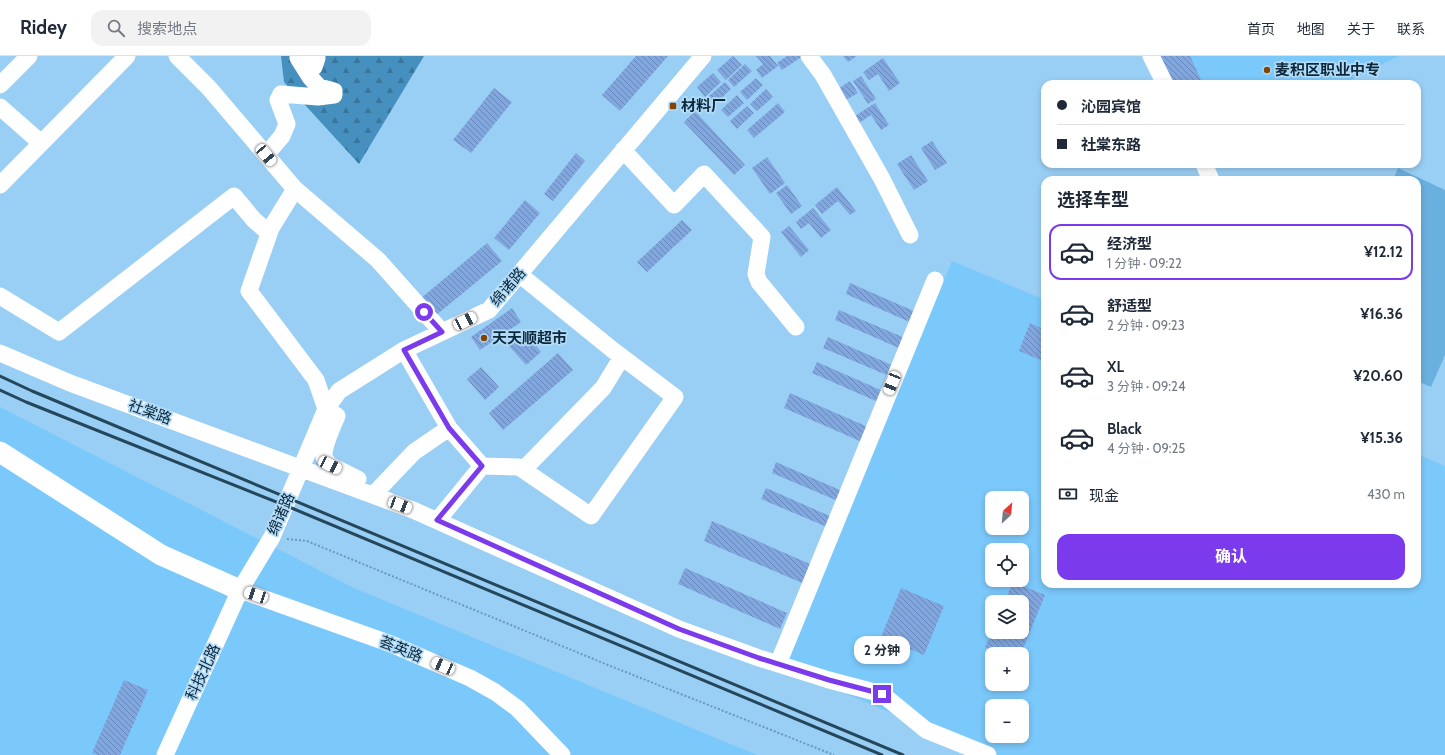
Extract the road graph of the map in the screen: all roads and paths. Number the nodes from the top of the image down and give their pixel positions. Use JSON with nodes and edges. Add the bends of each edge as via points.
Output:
{"nodes":[{"id":1,"x":29,"y":56,"type":"edge"},
{"id":2,"x":127,"y":56,"type":"edge"},
{"id":3,"x":163,"y":56,"type":"edge"},
{"id":4,"x":299,"y":56,"type":"edge"},
{"id":5,"x":304,"y":56,"type":"edge"},
{"id":6,"x":316,"y":56,"type":"edge"},
{"id":7,"x":703,"y":56,"type":"edge"},
{"id":8,"x":809,"y":56,"type":"edge"},
{"id":9,"x":1151,"y":56,"type":"edge"},
{"id":10,"x":182,"y":61,"type":"edge"},
{"id":11,"x":1163,"y":80,"type":"edge"},
{"id":12,"x":0,"y":85,"type":"edge"},
{"id":13,"x":0,"y":107,"type":"edge"},
{"id":14,"x":41,"y":144,"type":"junction"},
{"id":15,"x":623,"y":150,"type":"junction"},
{"id":16,"x":266,"y":155,"type":"junction"},
{"id":17,"x":0,"y":185,"type":"edge"},
{"id":18,"x":295,"y":189,"type":"junction"},
{"id":19,"x":269,"y":233,"type":"junction"},
{"id":20,"x":910,"y":235,"type":"dead end"},
{"id":21,"x":519,"y":274,"type":"junction"},
{"id":22,"x":935,"y":280,"type":"dead end"},
{"id":23,"x":0,"y":296,"type":"edge"},
{"id":24,"x":796,"y":327,"type":"dead end"},
{"id":25,"x":442,"y":332,"type":"junction"},
{"id":26,"x":404,"y":350,"type":"junction"},
{"id":27,"x":0,"y":353,"type":"edge"},
{"id":28,"x":622,"y":357,"type":"junction"},
{"id":29,"x":326,"y":408,"type":"junction"},
{"id":30,"x":449,"y":428,"type":"junction"},
{"id":31,"x":0,"y":452,"type":"edge"},
{"id":32,"x":482,"y":466,"type":"junction"},
{"id":33,"x":301,"y":468,"type":"junction"},
{"id":34,"x":523,"y":470,"type":"junction"},
{"id":35,"x":376,"y":492,"type":"junction"},
{"id":36,"x":437,"y":520,"type":"junction"},
{"id":37,"x":272,"y":537,"type":"junction"},
{"id":38,"x":240,"y":590,"type":"junction"},
{"id":39,"x":778,"y":664,"type":"junction"},
{"id":40,"x":165,"y":755,"type":"edge"},
{"id":41,"x":562,"y":755,"type":"edge"},
{"id":42,"x":834,"y":755,"type":"edge"},
{"id":43,"x":988,"y":755,"type":"edge"}],
"edges":[{"from":1,"to":12,"type":"street"},
{"from":2,"to":14,"type":"street"},
{"from":3,"to":10,"type":"street","via":[[181,72]]},
{"from":4,"to":16,"type":"street","via":[[310,77],[319,87],[334,91],[334,95],[318,97],[281,94],[278,100],[287,124],[282,136]]},
{"from":5,"to":6,"type":"street","via":[[314,67]]},
{"from":7,"to":15,"type":"street","name":"绵诸路"},
{"from":8,"to":20,"type":"street","via":[[823,75],[878,172]]},
{"from":9,"to":11,"type":"street"},
{"from":10,"to":16,"type":"street","via":[[210,88]]},
{"from":13,"to":14,"type":"street"},
{"from":14,"to":17,"type":"street"},
{"from":15,"to":21,"type":"street","name":"绵诸路"},
{"from":15,"to":24,"type":"street","via":[[674,205],[704,174],[762,237],[756,274],[759,282]]},
{"from":16,"to":18,"type":"street"},
{"from":18,"to":19,"type":"street"},
{"from":18,"to":25,"type":"street","via":[[378,260]]},
{"from":19,"to":23,"type":"street","via":[[234,196],[59,332]]},
{"from":19,"to":29,"type":"street","via":[[249,291],[316,380]]},
{"from":21,"to":25,"type":"street","name":"绵诸路","via":[[489,310]]},
{"from":21,"to":28,"type":"street"},
{"from":22,"to":39,"type":"street"},
{"from":25,"to":26,"type":"street","name":"绵诸路"},
{"from":26,"to":29,"type":"street","name":"绵诸路","via":[[339,391]]},
{"from":26,"to":30,"type":"street"},
{"from":27,"to":33,"type":"street","name":"社棠路","via":[[70,383]]},
{"from":28,"to":34,"type":"street","via":[[604,388]]},
{"from":28,"to":34,"type":"street","via":[[676,397],[591,516]]},
{"from":29,"to":33,"type":"street","name":"绵诸路"},
{"from":29,"to":35,"type":"street","via":[[337,416],[325,451],[326,462]]},
{"from":30,"to":32,"type":"street"},
{"from":30,"to":35,"type":"street","via":[[414,452]]},
{"from":31,"to":38,"type":"main road","via":[[161,555]]},
{"from":32,"to":34,"type":"street","via":[[519,466]]},
{"from":32,"to":36,"type":"street"},
{"from":33,"to":35,"type":"street","name":"社棠路"},
{"from":33,"to":37,"type":"street","name":"绵诸路"},
{"from":35,"to":36,"type":"street"},
{"from":36,"to":39,"type":"street","via":[[679,629]]},
{"from":37,"to":38,"type":"street","name":"绵诸路"},
{"from":37,"to":42,"type":"path","via":[[307,541]]},
{"from":38,"to":40,"type":"street","name":"科技北路"},
{"from":38,"to":41,"type":"street","name":"荟英路","via":[[391,644],[470,678],[517,708]]},
{"from":39,"to":43,"type":"street","via":[[882,694],[926,730]]}]}
